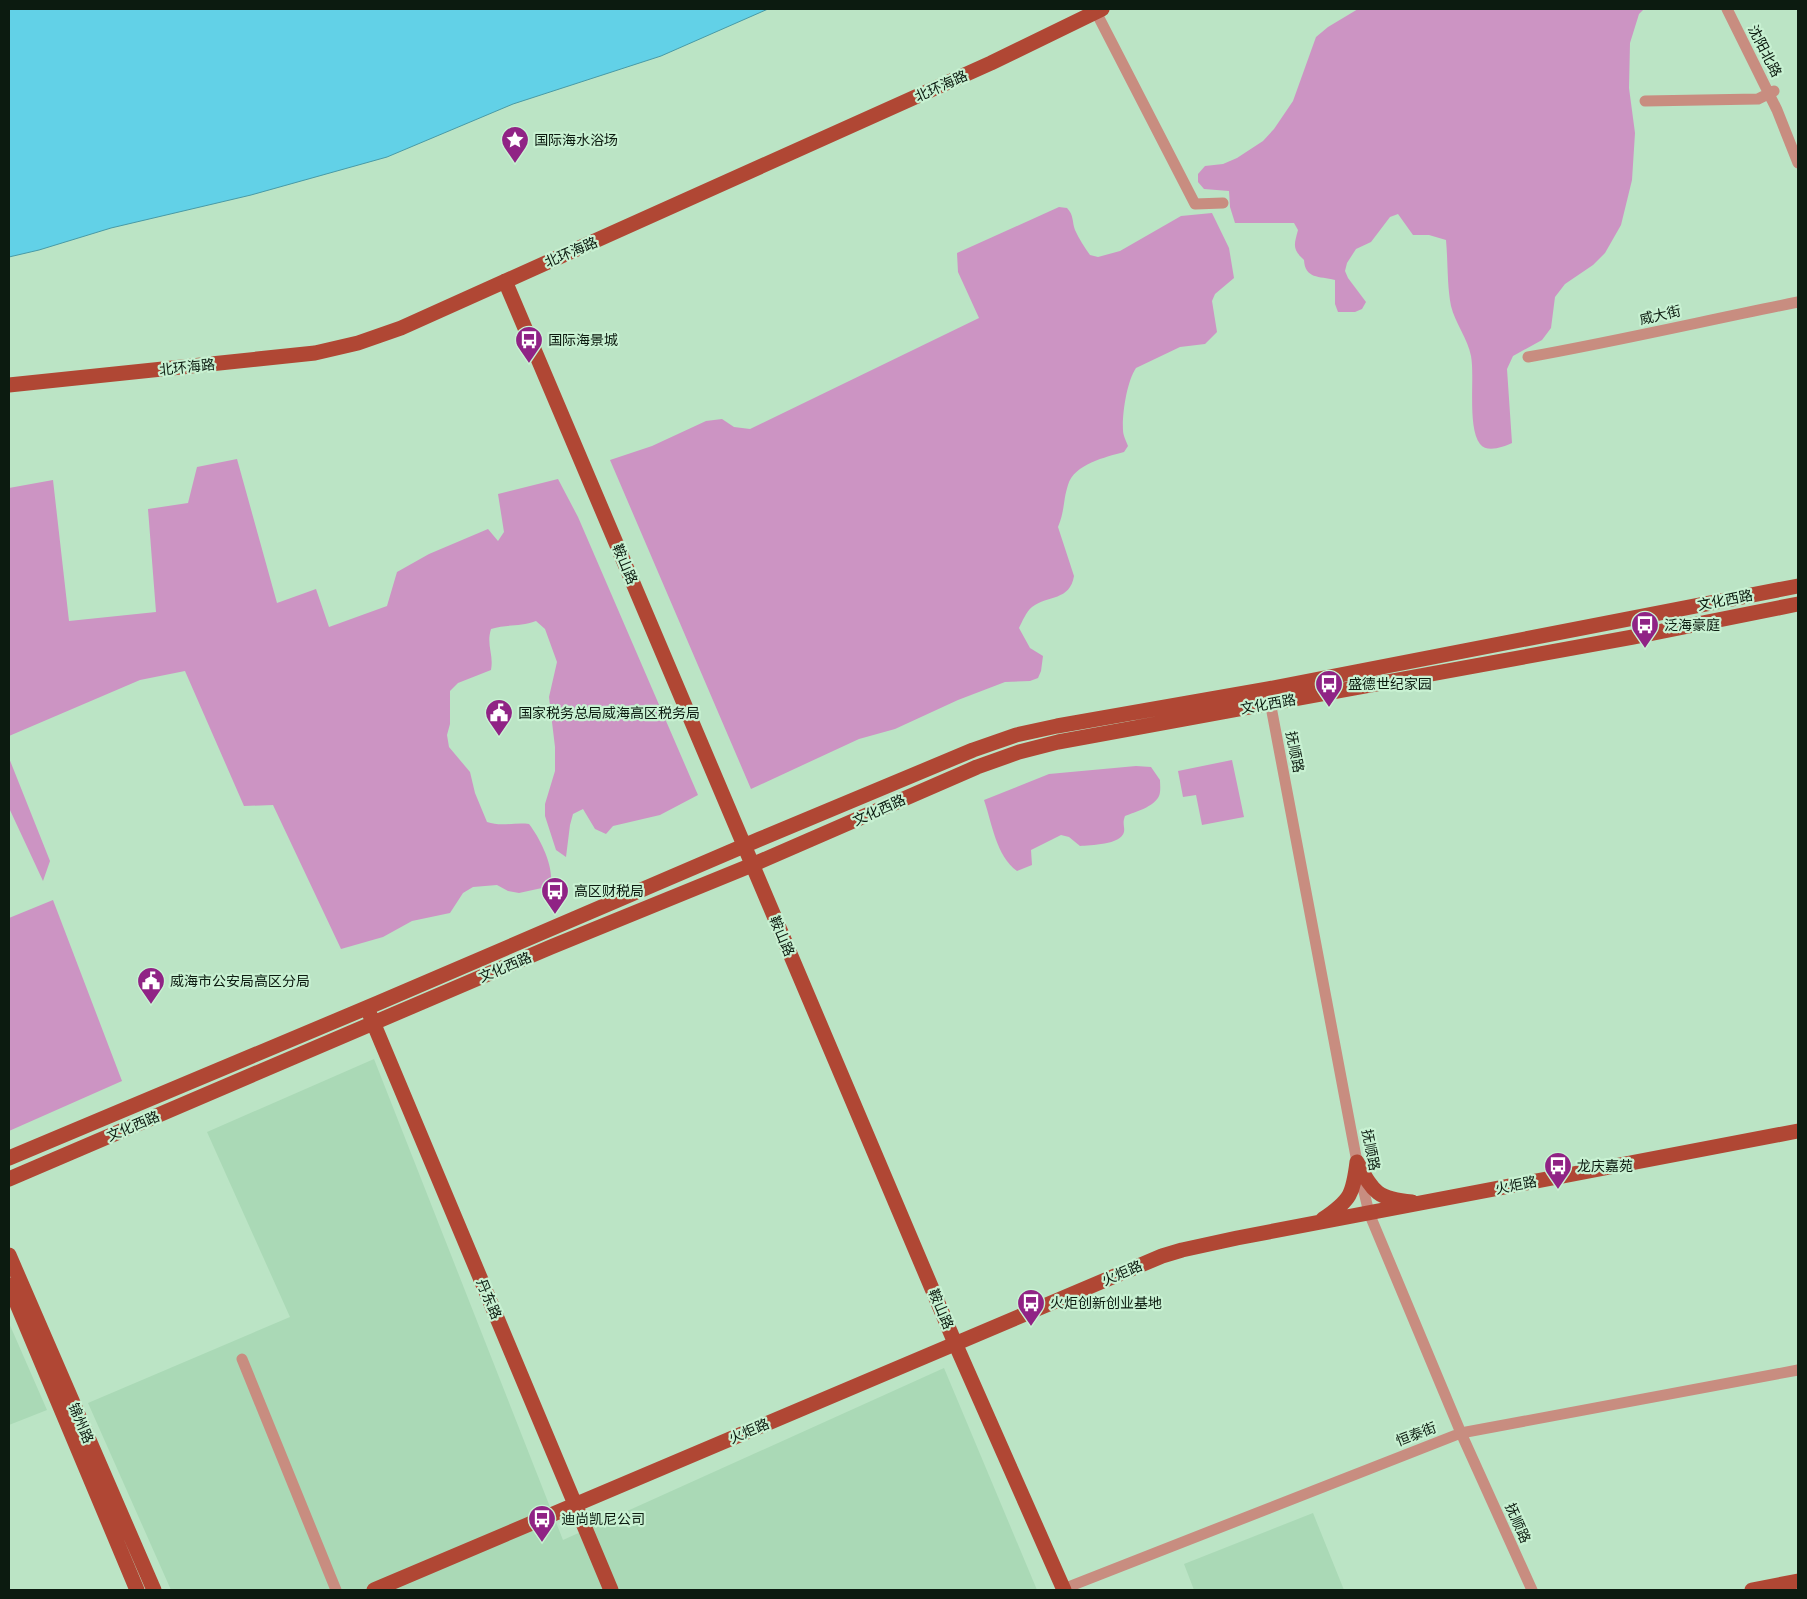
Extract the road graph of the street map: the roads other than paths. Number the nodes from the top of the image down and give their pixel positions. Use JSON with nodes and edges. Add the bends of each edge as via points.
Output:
{"nodes":[{"id":1,"x":1727,"y":9,"type":"edge"},
{"id":2,"x":1734,"y":9,"type":"edge"},
{"id":3,"x":1099,"y":10,"type":"edge"},
{"id":4,"x":1772,"y":92,"type":"junction"},
{"id":5,"x":1645,"y":101,"type":"dead end"},
{"id":6,"x":1798,"y":146,"type":"edge"},
{"id":7,"x":1798,"y":162,"type":"edge"},
{"id":8,"x":1223,"y":203,"type":"dead end"},
{"id":9,"x":505,"y":281,"type":"junction"},
{"id":10,"x":1798,"y":302,"type":"edge"},
{"id":11,"x":1528,"y":357,"type":"dead end"},
{"id":12,"x":9,"y":386,"type":"edge"},
{"id":13,"x":1798,"y":586,"type":"edge"},
{"id":14,"x":1798,"y":604,"type":"edge"},
{"id":15,"x":1268,"y":689,"type":"junction"},
{"id":16,"x":1270,"y":704,"type":"junction"},
{"id":17,"x":743,"y":846,"type":"junction"},
{"id":18,"x":752,"y":865,"type":"junction"},
{"id":19,"x":366,"y":1007,"type":"junction"},
{"id":20,"x":373,"y":1024,"type":"junction"},
{"id":21,"x":1798,"y":1131,"type":"edge"},
{"id":22,"x":35,"y":1148,"type":"junction"},
{"id":23,"x":9,"y":1154,"type":"edge"},
{"id":24,"x":9,"y":1158,"type":"edge"},
{"id":25,"x":1357,"y":1162,"type":"junction"},
{"id":26,"x":42,"y":1165,"type":"junction"},
{"id":27,"x":9,"y":1179,"type":"edge"},
{"id":28,"x":9,"y":1189,"type":"edge"},
{"id":29,"x":1425,"y":1202,"type":"junction"},
{"id":30,"x":1369,"y":1213,"type":"junction"},
{"id":31,"x":1317,"y":1223,"type":"junction"},
{"id":32,"x":9,"y":1255,"type":"edge"},
{"id":33,"x":9,"y":1285,"type":"edge"},
{"id":34,"x":955,"y":1343,"type":"junction"},
{"id":35,"x":242,"y":1359,"type":"dead end"},
{"id":36,"x":1798,"y":1370,"type":"edge"},
{"id":37,"x":1461,"y":1433,"type":"junction"},
{"id":38,"x":576,"y":1505,"type":"junction"},
{"id":39,"x":1798,"y":1581,"type":"edge"},
{"id":40,"x":137,"y":1590,"type":"edge"},
{"id":41,"x":154,"y":1590,"type":"edge"},
{"id":42,"x":336,"y":1590,"type":"edge"},
{"id":43,"x":374,"y":1590,"type":"edge"},
{"id":44,"x":611,"y":1590,"type":"edge"},
{"id":45,"x":1064,"y":1590,"type":"edge"},
{"id":46,"x":1532,"y":1590,"type":"edge"},
{"id":47,"x":1752,"y":1590,"type":"edge"}],
"edges":[{"from":1,"to":4,"type":"street","name":"沈阳北路"},
{"from":2,"to":4,"type":"street","name":"沈阳北路"},
{"from":3,"to":8,"type":"street","via":[[1195,204]]},
{"from":3,"to":9,"type":"main road","name":"北环海路","via":[[982,67]]},
{"from":4,"to":5,"type":"street","via":[[1758,99]]},
{"from":4,"to":6,"type":"street","name":"沈阳北路"},
{"from":4,"to":7,"type":"street","name":"沈阳北路"},
{"from":9,"to":12,"type":"main road","name":"北环海路","via":[[401,328],[315,353]]},
{"from":9,"to":17,"type":"main road","name":"鞍山路"},
{"from":10,"to":11,"type":"street","name":"威大街"},
{"from":13,"to":15,"type":"main road","name":"文化西路"},
{"from":14,"to":16,"type":"main road","name":"文化西路"},
{"from":15,"to":16,"type":"street","name":"抚顺路"},
{"from":15,"to":17,"type":"main road","name":"文化西路","via":[[1016,735]]},
{"from":16,"to":18,"type":"main road","name":"文化西路","via":[[1019,752],[977,767]]},
{"from":16,"to":25,"type":"street","name":"抚顺路"},
{"from":17,"to":18,"type":"main road","name":"鞍山路"},
{"from":17,"to":19,"type":"main road","name":"文化西路"},
{"from":18,"to":20,"type":"main road","name":"文化西路"},
{"from":18,"to":34,"type":"main road","name":"鞍山路"},
{"from":19,"to":20,"type":"main road","name":"丹东路"},
{"from":19,"to":22,"type":"main road","name":"文化西路"},
{"from":20,"to":26,"type":"main road","name":"文化西路"},
{"from":20,"to":38,"type":"main road","name":"丹东路"},
{"from":21,"to":29,"type":"main road","name":"火炬路"},
{"from":22,"to":23,"type":"main road"},
{"from":22,"to":24,"type":"main road","name":"文化西路"},
{"from":25,"to":29,"type":"main road","via":[[1372,1188],[1381,1195],[1400,1201]]},
{"from":25,"to":30,"type":"street","name":"抚顺路"},
{"from":25,"to":31,"type":"main road","via":[[1349,1198]]},
{"from":26,"to":27,"type":"main road","name":"文化西路"},
{"from":26,"to":28,"type":"main road"},
{"from":29,"to":30,"type":"main road","name":"火炬路"},
{"from":30,"to":31,"type":"main road","name":"火炬路"},
{"from":30,"to":37,"type":"street","name":"抚顺路"},
{"from":31,"to":34,"type":"main road","name":"火炬路","via":[[1162,1256]]},
{"from":32,"to":41,"type":"main road","name":"锦州路"},
{"from":33,"to":40,"type":"main road","name":"锦州路"},
{"from":34,"to":38,"type":"main road","name":"火炬路"},
{"from":34,"to":45,"type":"main road","name":"鞍山路"},
{"from":35,"to":42,"type":"street"},
{"from":36,"to":37,"type":"street","name":"恒泰街"},
{"from":37,"to":45,"type":"street","name":"恒泰街"},
{"from":37,"to":46,"type":"street","name":"抚顺路"},
{"from":38,"to":43,"type":"main road","name":"火炬路"},
{"from":38,"to":44,"type":"main road","name":"丹东路"},
{"from":39,"to":47,"type":"main road"}]}
